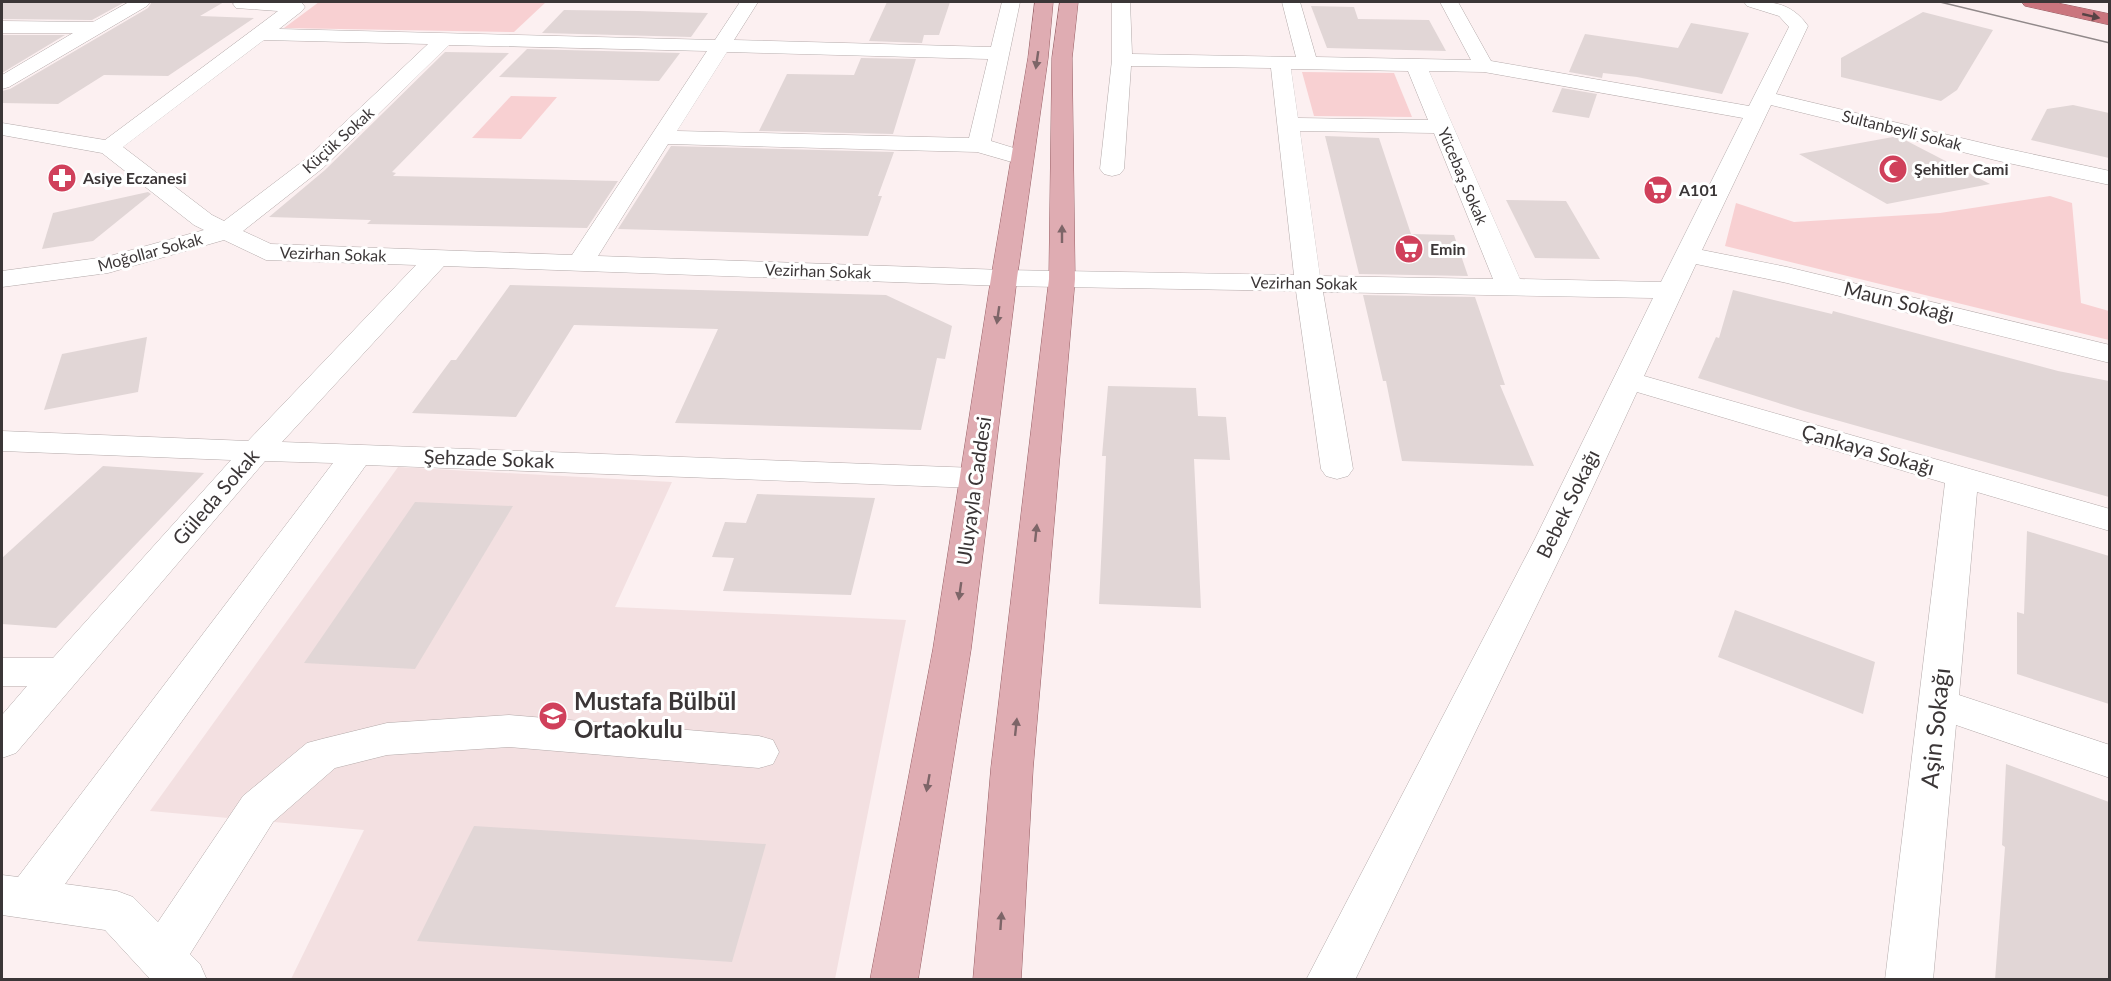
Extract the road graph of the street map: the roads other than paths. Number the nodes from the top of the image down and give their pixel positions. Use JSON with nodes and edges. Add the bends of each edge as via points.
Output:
{"nodes":[{"id":1,"x":141,"y":2,"type":"edge"},
{"id":2,"x":246,"y":2,"type":"edge"},
{"id":3,"x":749,"y":2,"type":"edge"},
{"id":4,"x":1011,"y":2,"type":"edge"},
{"id":5,"x":1044,"y":2,"type":"edge"},
{"id":6,"x":1069,"y":2,"type":"edge"},
{"id":7,"x":1121,"y":2,"type":"edge"},
{"id":8,"x":1292,"y":2,"type":"edge"},
{"id":9,"x":1449,"y":2,"type":"edge"},
{"id":10,"x":1753,"y":2,"type":"edge"},
{"id":11,"x":2031,"y":2,"type":"edge"},
{"id":12,"x":2109,"y":20,"type":"edge"},
{"id":13,"x":2,"y":27,"type":"edge"},
{"id":14,"x":96,"y":28,"type":"junction"},
{"id":15,"x":260,"y":34,"type":"junction"},
{"id":16,"x":444,"y":39,"type":"junction"},
{"id":17,"x":721,"y":47,"type":"junction"},
{"id":18,"x":999,"y":53,"type":"junction"},
{"id":19,"x":1122,"y":60,"type":"junction"},
{"id":20,"x":1280,"y":62,"type":"junction"},
{"id":21,"x":1308,"y":63,"type":"junction"},
{"id":22,"x":1416,"y":65,"type":"junction"},
{"id":23,"x":1484,"y":66,"type":"junction"},
{"id":24,"x":2,"y":83,"type":"edge"},
{"id":25,"x":1760,"y":106,"type":"junction"},
{"id":26,"x":1288,"y":124,"type":"junction"},
{"id":27,"x":1442,"y":127,"type":"junction"},
{"id":28,"x":2,"y":129,"type":"edge"},
{"id":29,"x":662,"y":137,"type":"junction"},
{"id":30,"x":979,"y":145,"type":"junction"},
{"id":31,"x":109,"y":147,"type":"junction"},
{"id":32,"x":1022,"y":158,"type":"junction"},
{"id":33,"x":1112,"y":169,"type":"dead end"},
{"id":34,"x":2109,"y":178,"type":"edge"},
{"id":35,"x":226,"y":232,"type":"junction"},
{"id":36,"x":1687,"y":255,"type":"junction"},
{"id":37,"x":437,"y":258,"type":"junction"},
{"id":38,"x":580,"y":263,"type":"junction"},
{"id":39,"x":1004,"y":278,"type":"junction"},
{"id":40,"x":2,"y":279,"type":"edge"},
{"id":41,"x":1062,"y":279,"type":"junction"},
{"id":42,"x":1308,"y":284,"type":"junction"},
{"id":43,"x":1510,"y":287,"type":"junction"},
{"id":44,"x":1670,"y":290,"type":"junction"},
{"id":45,"x":2109,"y":354,"type":"edge"},
{"id":46,"x":1627,"y":380,"type":"junction"},
{"id":47,"x":2,"y":441,"type":"edge"},
{"id":48,"x":258,"y":449,"type":"junction"},
{"id":49,"x":358,"y":453,"type":"junction"},
{"id":50,"x":1337,"y":469,"type":"dead end"},
{"id":51,"x":1962,"y":477,"type":"junction"},
{"id":52,"x":976,"y":478,"type":"junction"},
{"id":53,"x":2109,"y":520,"type":"edge"},
{"id":54,"x":2,"y":672,"type":"edge"},
{"id":55,"x":63,"y":672,"type":"junction"},
{"id":56,"x":1939,"y":704,"type":"junction"},
{"id":57,"x":2,"y":742,"type":"edge"},
{"id":58,"x":759,"y":752,"type":"dead end"},
{"id":59,"x":2109,"y":762,"type":"edge"},
{"id":60,"x":15,"y":897,"type":"edge"},
{"id":61,"x":172,"y":968,"type":"edge"},
{"id":62,"x":894,"y":980,"type":"edge"},
{"id":63,"x":997,"y":980,"type":"edge"},
{"id":64,"x":1329,"y":980,"type":"edge"},
{"id":65,"x":1909,"y":980,"type":"edge"}],
"edges":[{"from":1,"to":14,"type":"street"},
{"from":2,"to":15,"type":"street","via":[[242,4],[296,7]]},
{"from":3,"to":17,"type":"street"},
{"from":4,"to":18,"type":"street"},
{"from":5,"to":32,"type":"main road","name":"Uluyayla Caddesi","one_way":true},
{"from":41,"to":6,"type":"main road","one_way":true,"via":[[1062,58]]},
{"from":7,"to":19,"type":"street"},
{"from":8,"to":21,"type":"street"},
{"from":9,"to":23,"type":"street"},
{"from":10,"to":25,"type":"street","name":"Bebek Sokağı","via":[[1786,12],[1799,26]]},
{"from":11,"to":12,"type":"highway","one_way":true},
{"from":13,"to":14,"type":"street"},
{"from":14,"to":24,"type":"street"},
{"from":15,"to":16,"type":"street"},
{"from":15,"to":31,"type":"street"},
{"from":16,"to":17,"type":"street"},
{"from":16,"to":35,"type":"street","name":"Küçük Sokak","via":[[315,163]]},
{"from":17,"to":18,"type":"street"},
{"from":17,"to":29,"type":"street"},
{"from":18,"to":30,"type":"street"},
{"from":19,"to":20,"type":"street","name":"Sultanbeyli Sokak"},
{"from":19,"to":33,"type":"street"},
{"from":20,"to":21,"type":"street","name":"Sultanbeyli Sokak"},
{"from":20,"to":26,"type":"street"},
{"from":21,"to":22,"type":"street","name":"Sultanbeyli Sokak"},
{"from":22,"to":23,"type":"street","name":"Sultanbeyli Sokak"},
{"from":22,"to":27,"type":"street","name":"Yücebaş Sokak"},
{"from":23,"to":25,"type":"street","name":"Sultanbeyli Sokak"},
{"from":25,"to":34,"type":"street","name":"Sultanbeyli Sokak"},
{"from":25,"to":36,"type":"street","name":"Bebek Sokağı"},
{"from":26,"to":27,"type":"street"},
{"from":26,"to":42,"type":"street"},
{"from":27,"to":43,"type":"street","name":"Yücebaş Sokak"},
{"from":28,"to":31,"type":"street","name":"Vezirhan Sokak"},
{"from":29,"to":30,"type":"street"},
{"from":29,"to":38,"type":"street"},
{"from":30,"to":32,"type":"street"},
{"from":31,"to":35,"type":"street","name":"Vezirhan Sokak","via":[[203,220]]},
{"from":32,"to":39,"type":"main road","name":"Uluyayla Caddesi"},
{"from":35,"to":37,"type":"street","name":"Vezirhan Sokak","via":[[266,252]]},
{"from":35,"to":40,"type":"street","name":"Moğollar Sokak","via":[[108,265]]},
{"from":36,"to":44,"type":"street","name":"Bebek Sokağı"},
{"from":36,"to":45,"type":"street","name":"Maun Sokağı","via":[[1787,275]]},
{"from":37,"to":38,"type":"street","name":"Vezirhan Sokak"},
{"from":37,"to":48,"type":"street","name":"Güleda Sokak"},
{"from":38,"to":39,"type":"street","name":"Vezirhan Sokak"},
{"from":39,"to":41,"type":"street","name":"Vezirhan Sokak"},
{"from":39,"to":52,"type":"main road","name":"Uluyayla Caddesi","one_way":true},
{"from":41,"to":42,"type":"street","name":"Vezirhan Sokak"},
{"from":63,"to":41,"type":"main road","one_way":true,"via":[[1012,768]]},
{"from":42,"to":43,"type":"street","name":"Vezirhan Sokak"},
{"from":42,"to":50,"type":"street"},
{"from":43,"to":44,"type":"street","name":"Vezirhan Sokak"},
{"from":44,"to":46,"type":"street","name":"Bebek Sokağı"},
{"from":46,"to":51,"type":"street","name":"Çankaya Sokağı"},
{"from":46,"to":64,"type":"street","name":"Bebek Sokağı","via":[[1552,539]]},
{"from":47,"to":48,"type":"street","name":"Şehzade Sokak"},
{"from":48,"to":49,"type":"street","name":"Şehzade Sokak"},
{"from":48,"to":55,"type":"street","name":"Güleda Sokak"},
{"from":49,"to":52,"type":"street","name":"Şehzade Sokak"},
{"from":49,"to":60,"type":"street"},
{"from":51,"to":53,"type":"street","name":"Çankaya Sokağı"},
{"from":51,"to":56,"type":"street","name":"Aşin Sokağı"},
{"from":52,"to":62,"type":"main road","name":"Uluyayla Caddesi","one_way":true,"via":[[952,649]]},
{"from":54,"to":55,"type":"street"},
{"from":55,"to":57,"type":"street","name":"Güleda Sokak"},
{"from":56,"to":59,"type":"street"},
{"from":56,"to":65,"type":"street","name":"Aşin Sokağı"},
{"from":58,"to":61,"type":"street","via":[[509,731],[387,739],[322,755],[258,809]]},
{"from":60,"to":61,"type":"street","via":[[117,912]]}]}
